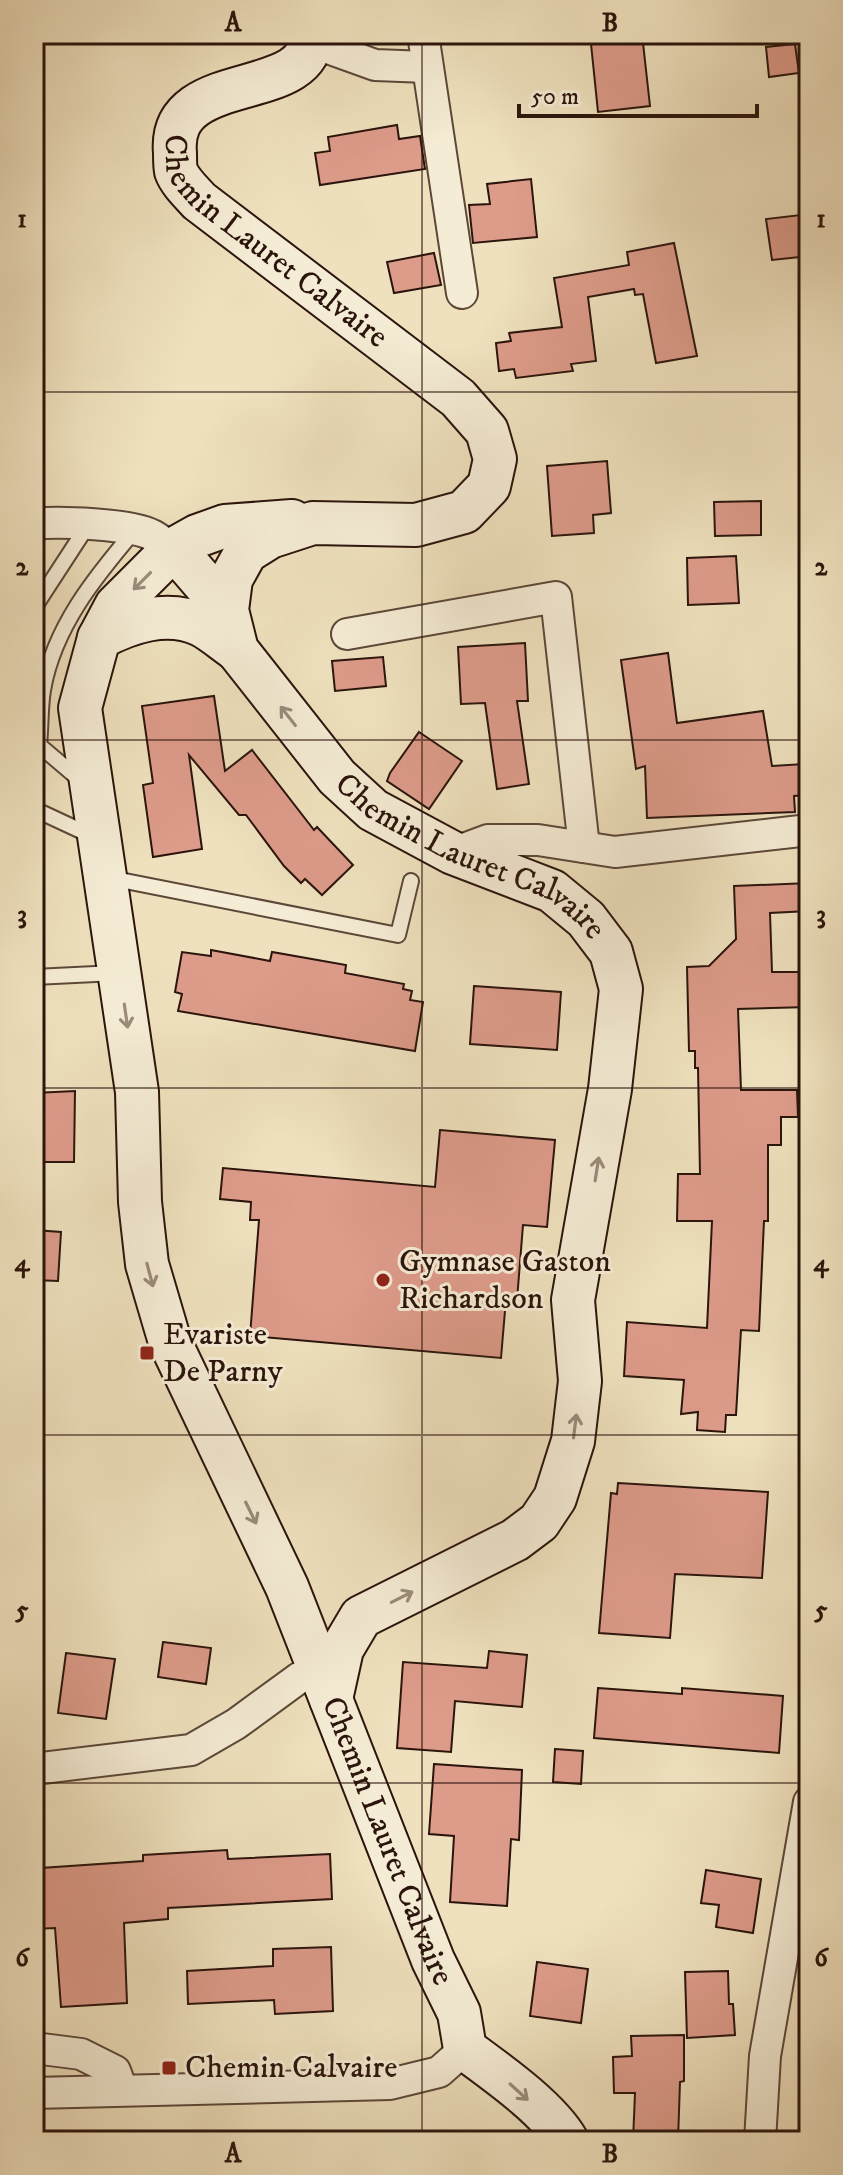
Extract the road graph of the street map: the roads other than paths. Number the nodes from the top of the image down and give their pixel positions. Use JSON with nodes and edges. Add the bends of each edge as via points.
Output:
{"nodes":[{"id":1,"x":423,"y":34,"type":"edge"},
{"id":2,"x":311,"y":38,"type":"edge"},
{"id":3,"x":427,"y":67,"type":"junction"},
{"id":4,"x":462,"y":293,"type":"dead end"},
{"id":5,"x":313,"y":523,"type":"junction"},
{"id":6,"x":34,"y":524,"type":"edge"},
{"id":7,"x":88,"y":525,"type":"junction"},
{"id":8,"x":135,"y":530,"type":"junction"},
{"id":9,"x":172,"y":550,"type":"junction"},
{"id":10,"x":34,"y":608,"type":"edge"},
{"id":11,"x":227,"y":610,"type":"junction"},
{"id":12,"x":347,"y":634,"type":"dead end"},
{"id":13,"x":99,"y":638,"type":"junction"},
{"id":14,"x":237,"y":650,"type":"junction"},
{"id":15,"x":93,"y":791,"type":"junction"},
{"id":16,"x":34,"y":809,"type":"edge"},
{"id":17,"x":809,"y":830,"type":"edge"},
{"id":18,"x":101,"y":840,"type":"junction"},
{"id":19,"x":584,"y":847,"type":"junction"},
{"id":20,"x":453,"y":853,"type":"junction"},
{"id":21,"x":411,"y":881,"type":"dead end"},
{"id":22,"x":108,"y":884,"type":"junction"},
{"id":23,"x":120,"y":973,"type":"junction"},
{"id":24,"x":34,"y":977,"type":"edge"},
{"id":25,"x":287,"y":1587,"type":"junction"},
{"id":26,"x":361,"y":1617,"type":"junction"},
{"id":27,"x":325,"y":1684,"type":"junction"},
{"id":28,"x":34,"y":1769,"type":"edge"},
{"id":29,"x":809,"y":1802,"type":"edge"},
{"id":30,"x":34,"y":2048,"type":"edge"},
{"id":31,"x":465,"y":2049,"type":"junction"},
{"id":32,"x":122,"y":2090,"type":"junction"},
{"id":33,"x":34,"y":2093,"type":"edge"},
{"id":34,"x":567,"y":2141,"type":"edge"},
{"id":35,"x":760,"y":2141,"type":"edge"}],
"edges":[{"from":1,"to":3,"type":"street"},
{"from":2,"to":3,"type":"street","via":[[375,65]]},
{"from":2,"to":5,"type":"main road","name":"Chemin Lauret Calvaire","via":[[299,65],[263,83],[220,92],[187,111],[173,137],[176,172],[199,201],[458,398],[487,431],[495,459],[489,486],[464,512],[416,525]]},
{"from":3,"to":4,"type":"street"},
{"from":5,"to":9,"type":"main road","via":[[282,520],[225,526]]},
{"from":5,"to":11,"type":"main road","name":"Chemin Lauret Calvaire","via":[[270,537],[246,552],[231,579]]},
{"from":6,"to":7,"type":"street"},
{"from":7,"to":8,"type":"street"},
{"from":7,"to":10,"type":"lane"},
{"from":8,"to":9,"type":"street"},
{"from":8,"to":15,"type":"lane","via":[[87,587],[60,638],[44,688],[39,745]]},
{"from":9,"to":11,"type":"main road"},
{"from":9,"to":13,"type":"main road","one_way":true,"via":[[116,606]]},
{"from":11,"to":14,"type":"main road","name":"Chemin Lauret Calvaire"},
{"from":12,"to":19,"type":"street","via":[[556,597]]},
{"from":13,"to":14,"type":"main road","via":[[162,615],[200,624]]},
{"from":13,"to":15,"type":"main road","via":[[80,708]]},
{"from":20,"to":14,"type":"main road","name":"Chemin Lauret Calvaire","one_way":true,"via":[[373,810],[337,777]]},
{"from":15,"to":18,"type":"main road"},
{"from":16,"to":18,"type":"lane"},
{"from":17,"to":19,"type":"street","via":[[615,852]]},
{"from":18,"to":22,"type":"main road"},
{"from":19,"to":20,"type":"street","via":[[488,840]]},
{"from":26,"to":20,"type":"main road","name":"Chemin Lauret Calvaire","one_way":true,"via":[[515,1540],[539,1522],[555,1498],[559,1467],[573,1441],[580,1381],[573,1300],[610,1089],[621,989],[611,952],[586,919],[552,891]]},
{"from":21,"to":22,"type":"lane","via":[[398,935],[120,880]]},
{"from":22,"to":23,"type":"main road"},
{"from":23,"to":24,"type":"lane"},
{"from":23,"to":25,"type":"main road","one_way":true,"via":[[137,1092],[147,1264],[170,1342]]},
{"from":25,"to":26,"type":"main road","via":[[327,1615]]},
{"from":25,"to":27,"type":"main road"},
{"from":26,"to":27,"type":"main road","name":"Chemin Lauret Calvaire"},
{"from":27,"to":28,"type":"street","via":[[299,1678],[191,1750]]},
{"from":27,"to":31,"type":"main road","name":"Chemin Lauret Calvaire","via":[[433,1960],[459,2013]]},
{"from":29,"to":35,"type":"street","via":[[765,2056]]},
{"from":30,"to":32,"type":"street","via":[[81,2054],[115,2071]]},
{"from":31,"to":32,"type":"street","via":[[439,2072],[390,2084]]},
{"from":31,"to":34,"type":"main road","one_way":true,"via":[[514,2087]]},
{"from":32,"to":33,"type":"street"}]}
